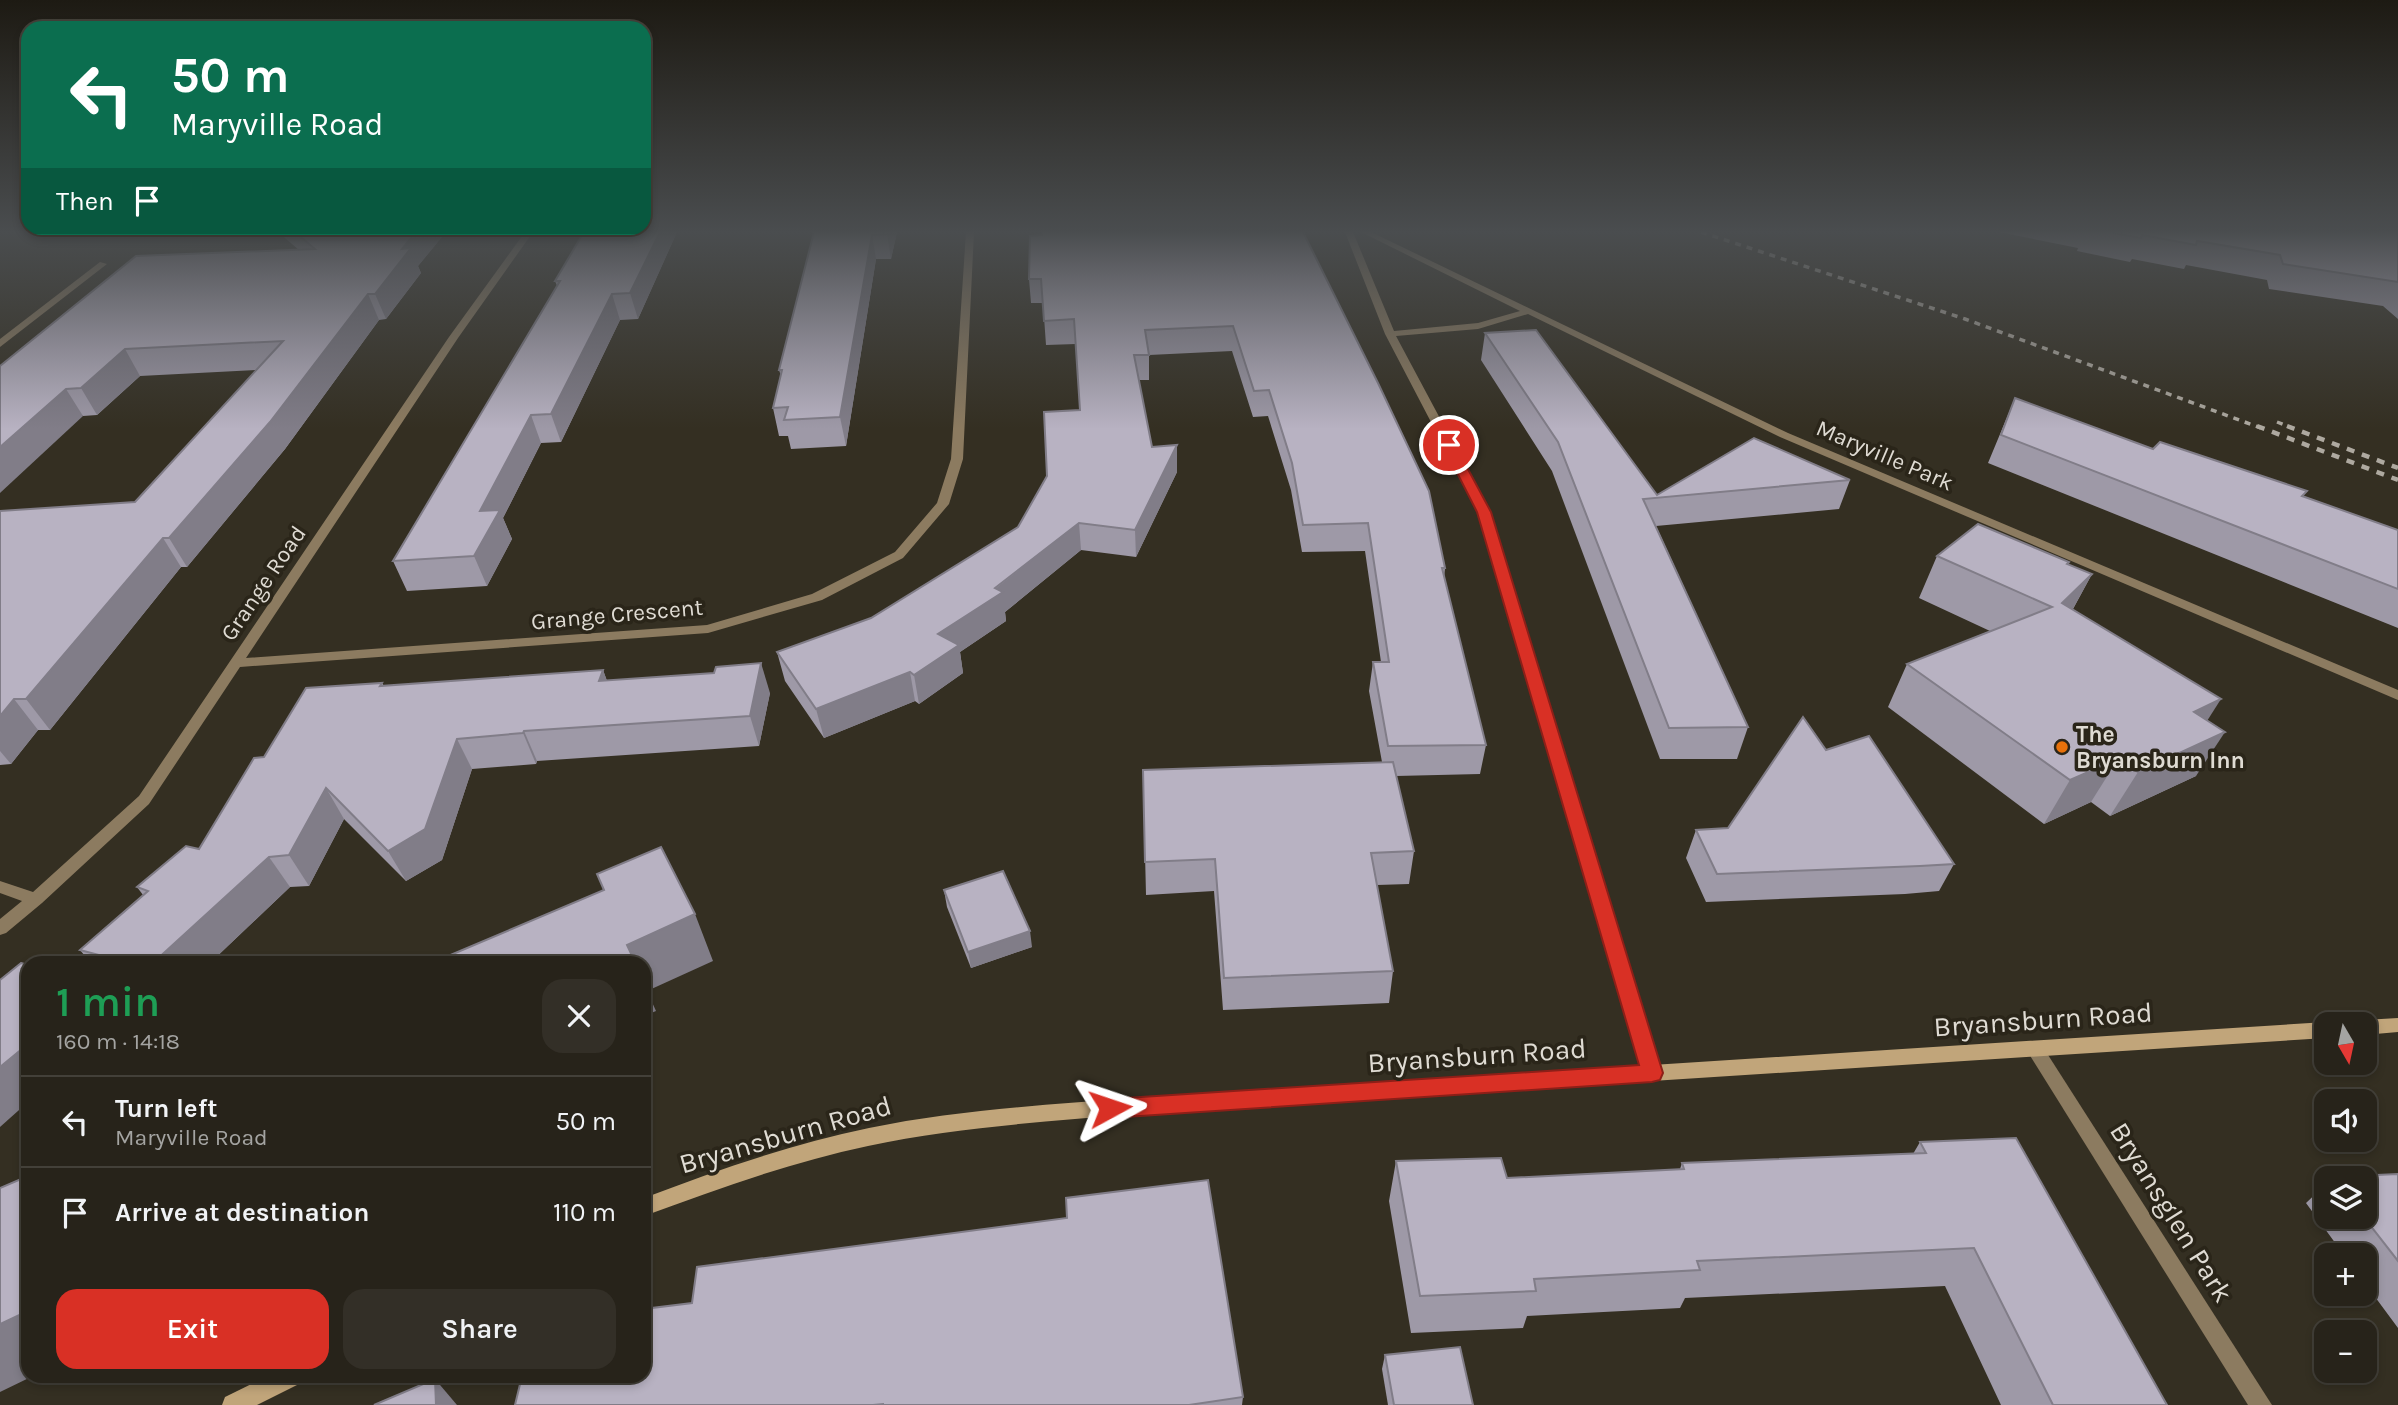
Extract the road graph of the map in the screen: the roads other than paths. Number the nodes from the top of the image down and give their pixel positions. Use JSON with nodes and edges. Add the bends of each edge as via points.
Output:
{"nodes":[{"id":1,"x":60,"y":298,"type":"edge"},
{"id":2,"x":482,"y":298,"type":"edge"},
{"id":3,"x":966,"y":298,"type":"edge"},
{"id":4,"x":1375,"y":298,"type":"edge"},
{"id":5,"x":1500,"y":298,"type":"edge"},
{"id":6,"x":1528,"y":311,"type":"junction"},
{"id":7,"x":1390,"y":334,"type":"junction"},
{"id":8,"x":0,"y":344,"type":"edge"},
{"id":9,"x":234,"y":663,"type":"junction"},
{"id":10,"x":2398,"y":695,"type":"edge"},
{"id":11,"x":0,"y":887,"type":"edge"},
{"id":12,"x":36,"y":899,"type":"junction"},
{"id":13,"x":0,"y":928,"type":"edge"},
{"id":14,"x":2398,"y":1025,"type":"edge"},
{"id":15,"x":2377,"y":1027,"type":"edge"},
{"id":16,"x":2314,"y":1031,"type":"edge"},
{"id":17,"x":2035,"y":1049,"type":"junction"},
{"id":18,"x":1652,"y":1073,"type":"junction"},
{"id":19,"x":651,"y":1206,"type":"edge"},
{"id":20,"x":276,"y":1383,"type":"edge"},
{"id":21,"x":233,"y":1405,"type":"edge"},
{"id":22,"x":2261,"y":1405,"type":"edge"}],
"edges":[{"from":1,"to":8,"type":"street"},
{"from":2,"to":9,"type":"street","name":"Grange Road"},
{"from":3,"to":9,"type":"street","name":"Grange Crescent","via":[[957,459],[943,504],[900,555],[817,597],[708,629]]},
{"from":4,"to":7,"type":"street"},
{"from":5,"to":6,"type":"street","name":"Maryville Park"},
{"from":6,"to":7,"type":"street","via":[[1463,328]]},
{"from":6,"to":10,"type":"street","name":"Maryville Park","via":[[1784,435]]},
{"from":7,"to":18,"type":"street","via":[[1484,512]]},
{"from":9,"to":12,"type":"street","name":"Grange Road","via":[[144,800]]},
{"from":11,"to":12,"type":"street"},
{"from":12,"to":13,"type":"street","name":"Grange Road"},
{"from":14,"to":15,"type":"main road"},
{"from":16,"to":17,"type":"main road","name":"Bryansburn Road"},
{"from":17,"to":18,"type":"main road","name":"Bryansburn Road"},
{"from":17,"to":22,"type":"street","name":"Bryansglen Park"},
{"from":18,"to":19,"type":"main road","name":"Bryansburn Road","via":[[963,1121],[811,1151]]},
{"from":20,"to":21,"type":"main road"}]}
